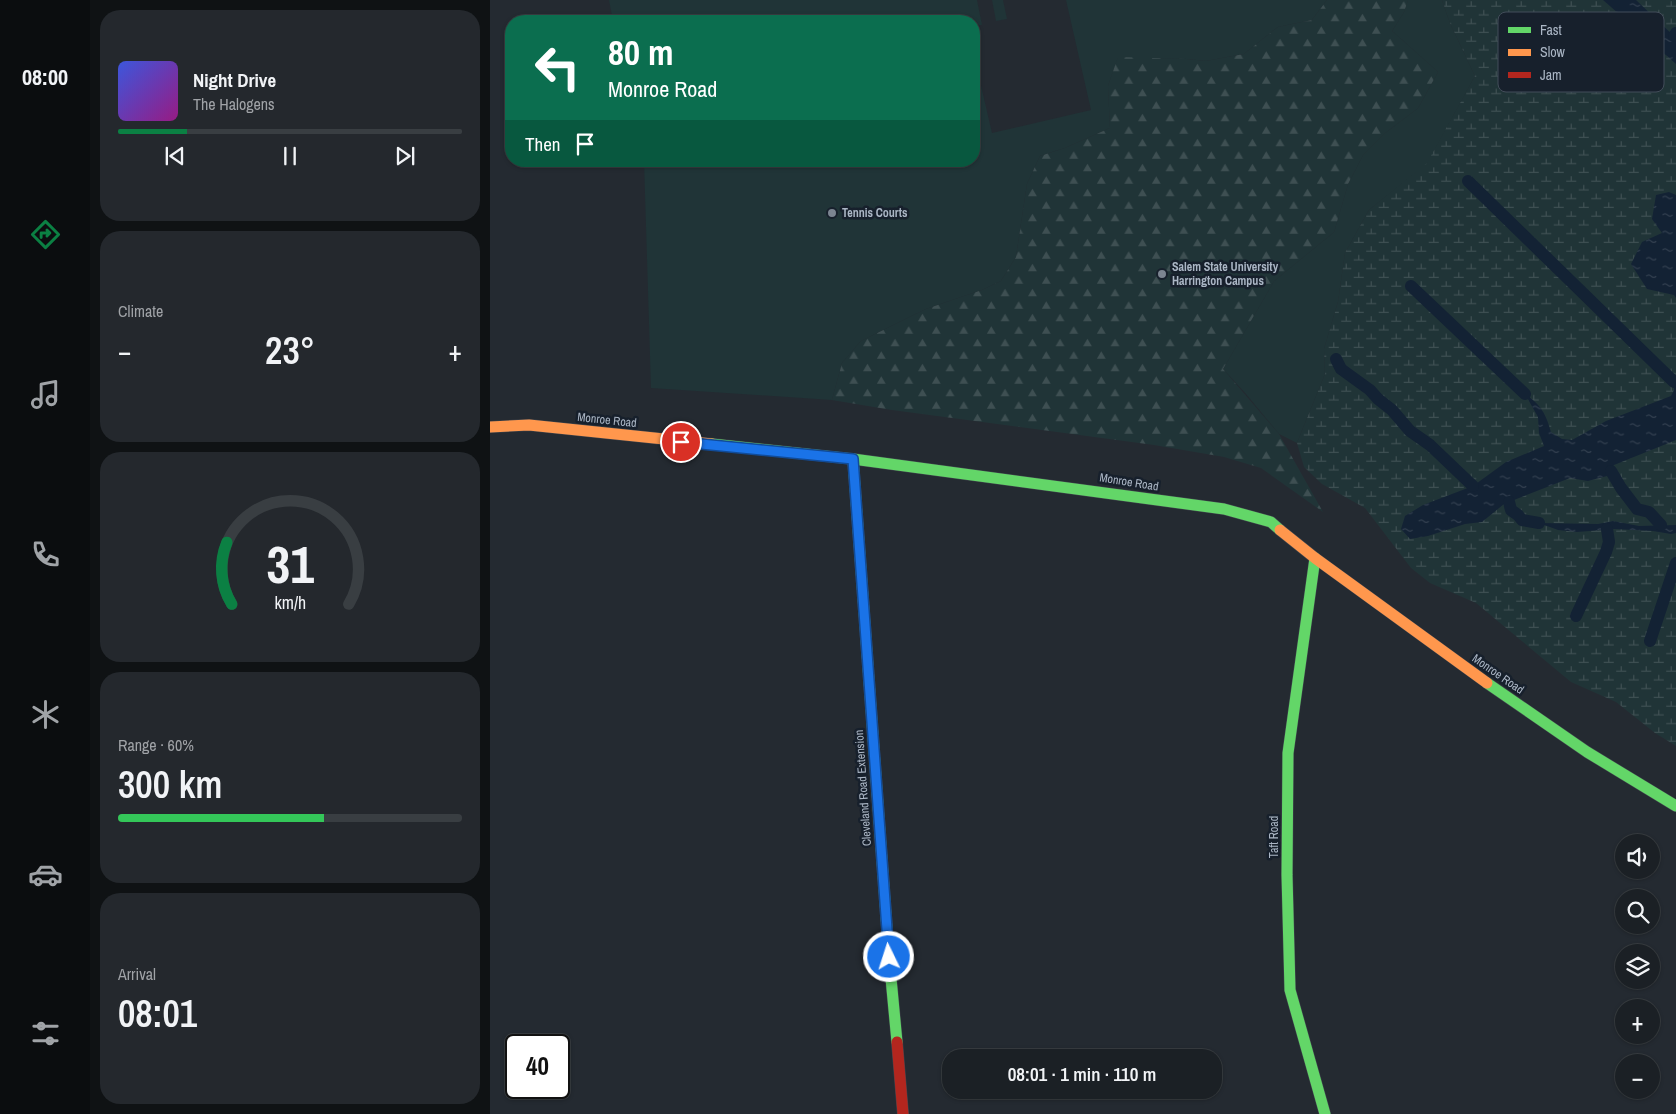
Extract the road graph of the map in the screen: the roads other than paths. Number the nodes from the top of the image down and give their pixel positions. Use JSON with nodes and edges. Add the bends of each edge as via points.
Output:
{"nodes":[{"id":1,"x":490,"y":427,"type":"edge"},
{"id":2,"x":853,"y":459,"type":"junction"},
{"id":3,"x":1315,"y":558,"type":"junction"},
{"id":4,"x":1676,"y":806,"type":"edge"},
{"id":5,"x":904,"y":1114,"type":"edge"},
{"id":6,"x":1325,"y":1114,"type":"edge"}],
"edges":[{"from":1,"to":2,"type":"street","name":"Monroe Road","via":[[529,426]]},
{"from":2,"to":3,"type":"street","name":"Monroe Road","via":[[1224,509],[1271,522]]},
{"from":2,"to":5,"type":"street","name":"Cleveland Road Extension","via":[[889,957]]},
{"from":3,"to":4,"type":"street","name":"Monroe Road","via":[[1518,705]]},
{"from":3,"to":6,"type":"street","name":"Taft Road","via":[[1288,753],[1288,885],[1290,990]]}]}
